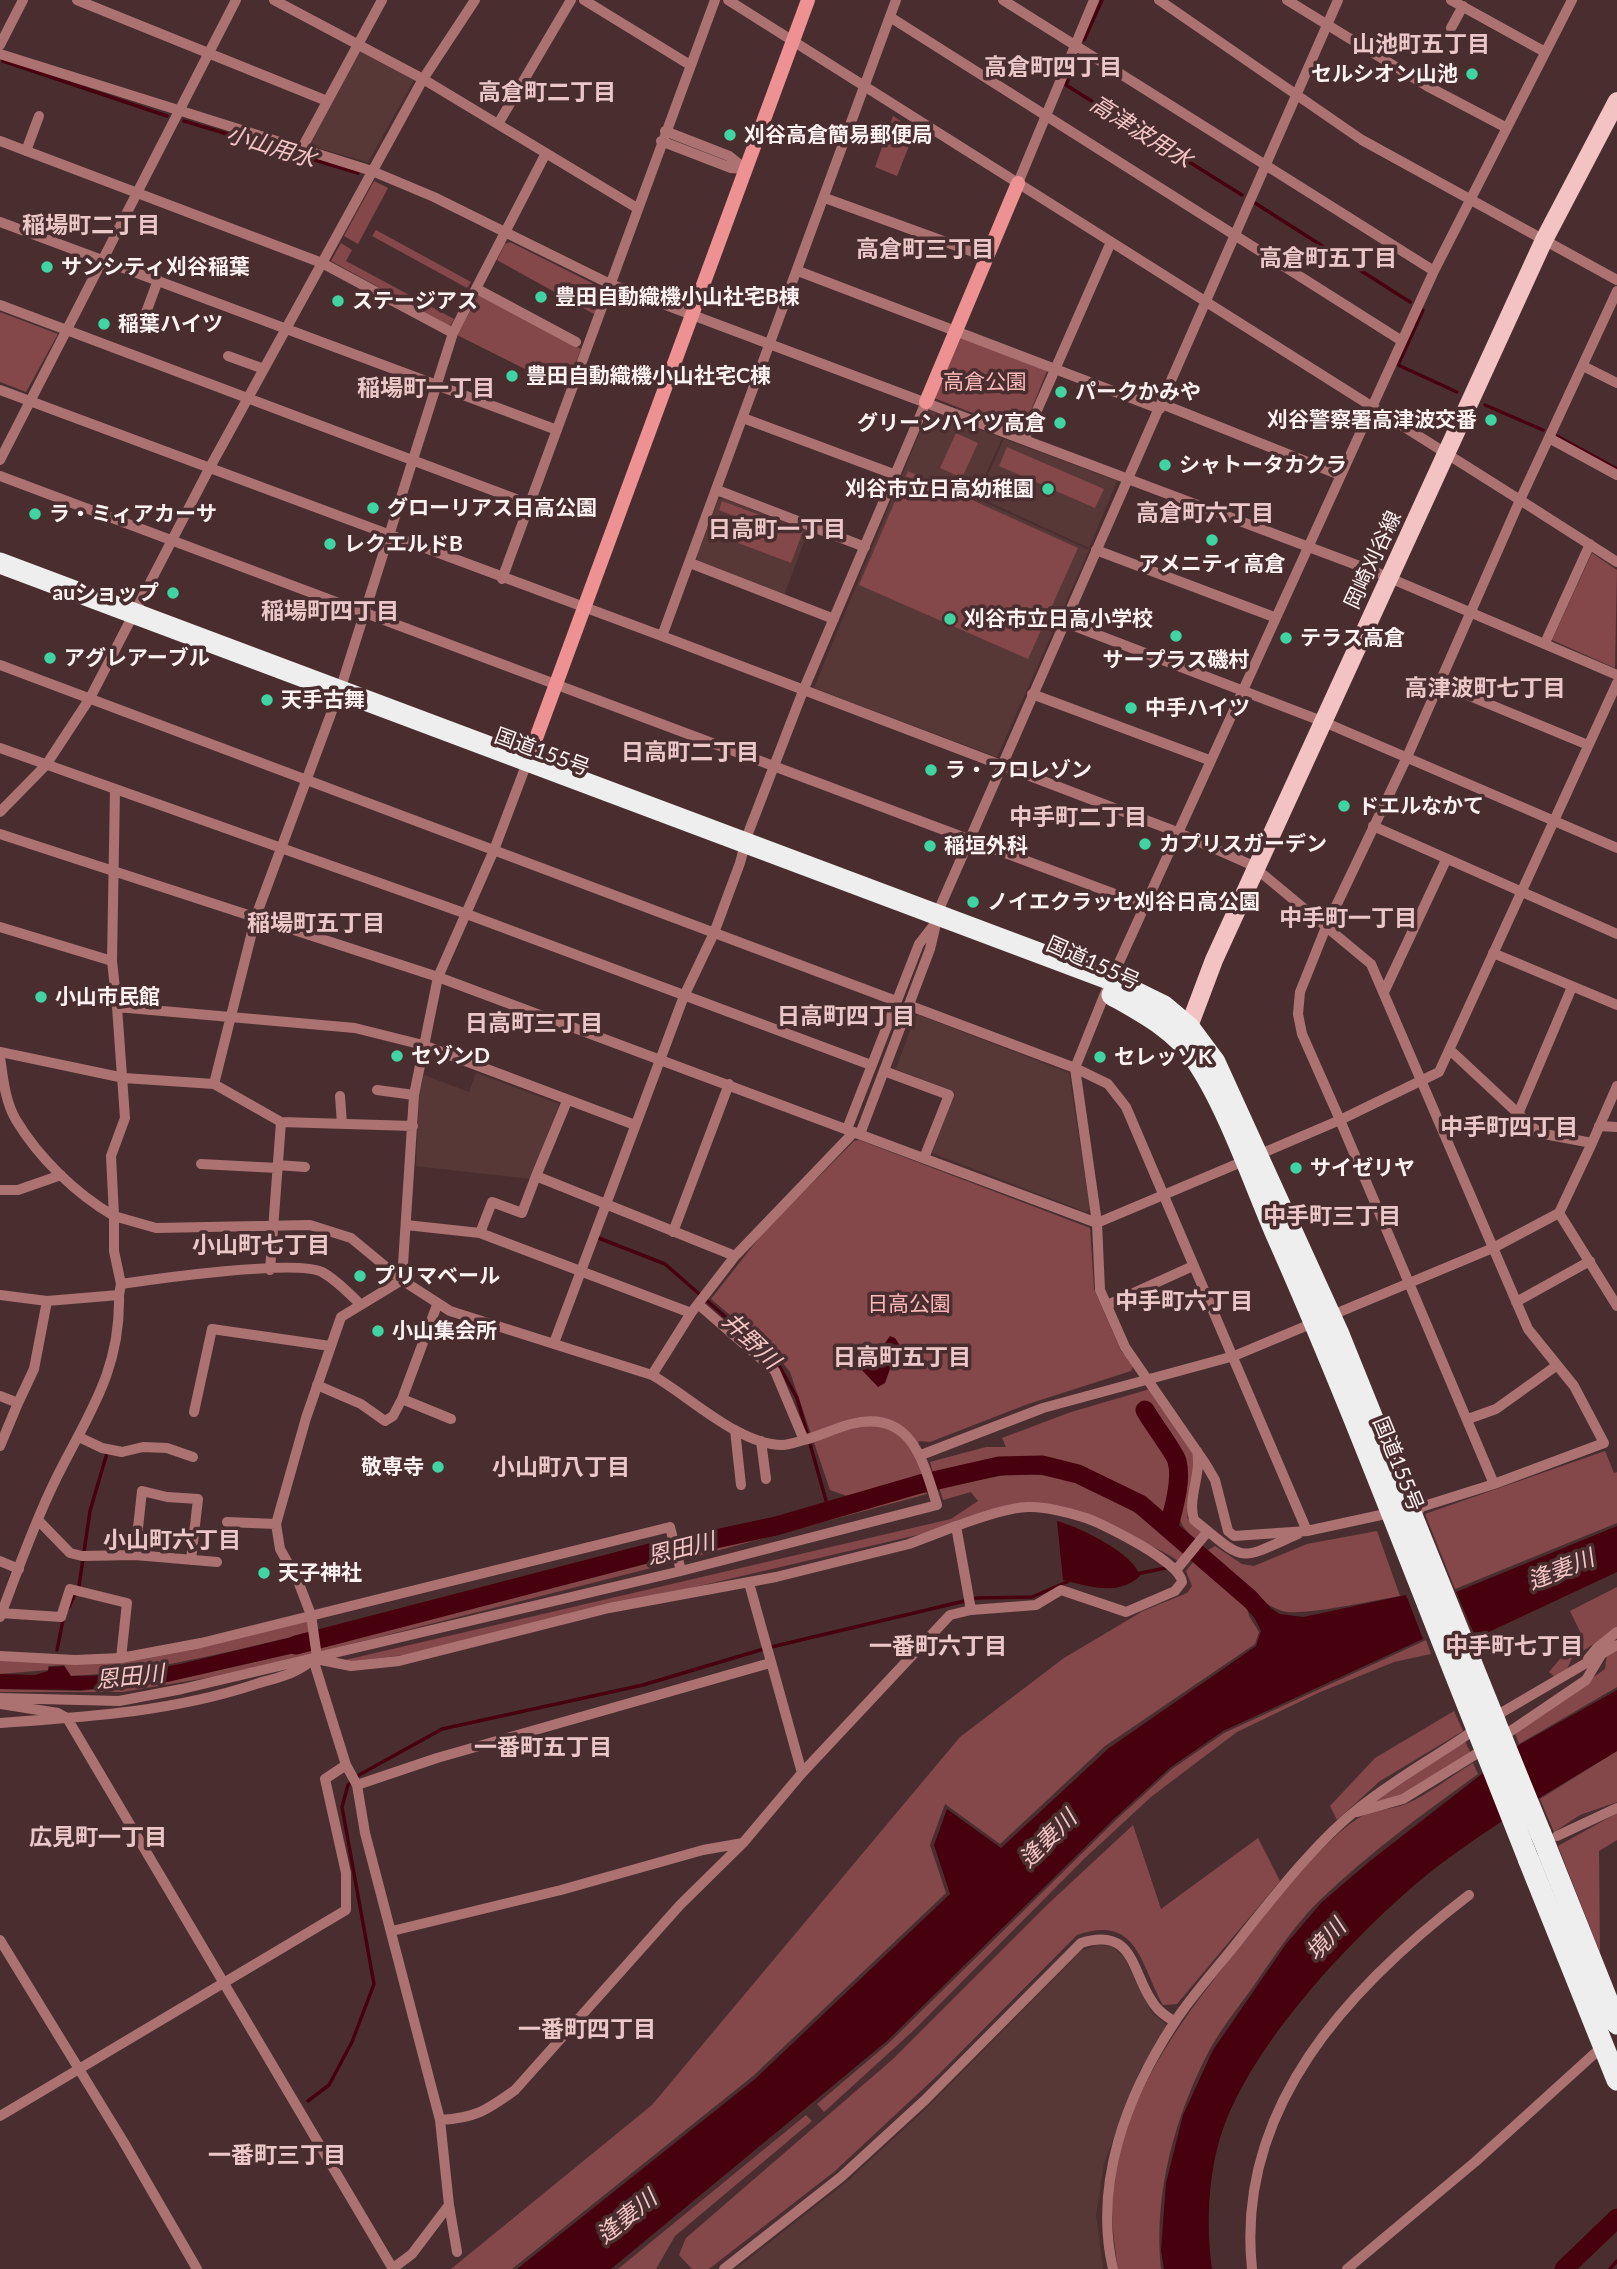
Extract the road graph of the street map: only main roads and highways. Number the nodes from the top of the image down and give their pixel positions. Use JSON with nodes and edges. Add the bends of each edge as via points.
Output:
{"nodes":[{"id":1,"x":1617,"y":101,"type":"edge"},
{"id":2,"x":0,"y":563,"type":"edge"},
{"id":3,"x":0,"y":576,"type":"edge"},
{"id":4,"x":132,"y":619,"type":"junction"},
{"id":5,"x":1186,"y":1036,"type":"junction"},
{"id":6,"x":1486,"y":1723,"type":"junction"},
{"id":7,"x":1617,"y":2024,"type":"edge"},
{"id":8,"x":1617,"y":2080,"type":"edge"}],
"edges":[{"from":1,"to":5,"type":"main road","name":"岡崎刈谷線","via":[[1544,240],[1214,960]]},
{"from":2,"to":4,"type":"highway","name":"国道155号"},
{"from":3,"to":4,"type":"highway","name":"国道155号"},
{"from":4,"to":5,"type":"highway","name":"国道155号","via":[[1164,1006]]},
{"from":5,"to":6,"type":"highway","name":"国道155号","via":[[1214,1062]]},
{"from":6,"to":7,"type":"highway","name":"国道155号","bridge":true,"via":[[1550,1835]]},
{"from":6,"to":8,"type":"highway","name":"国道155号","bridge":true,"via":[[1528,1861]]}]}
